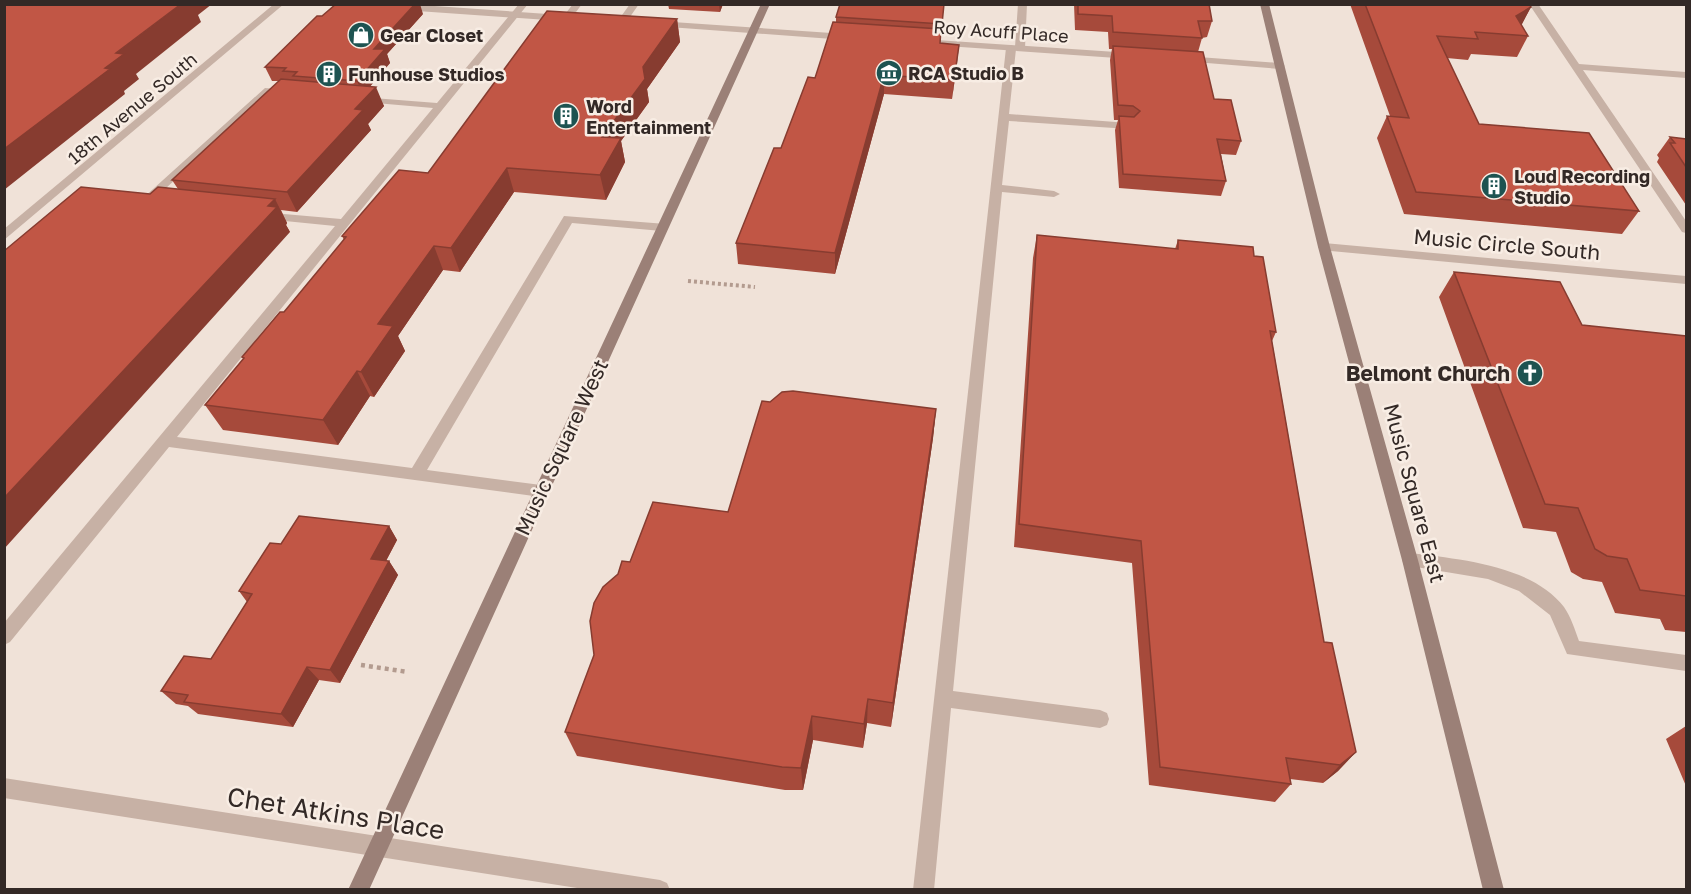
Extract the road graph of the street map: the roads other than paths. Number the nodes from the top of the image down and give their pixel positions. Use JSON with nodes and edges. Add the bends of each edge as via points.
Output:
{"nodes":[{"id":1,"x":280,"y":4,"type":"edge"},
{"id":2,"x":578,"y":4,"type":"edge"},
{"id":3,"x":635,"y":4,"type":"edge"},
{"id":4,"x":766,"y":4,"type":"edge"},
{"id":5,"x":1023,"y":4,"type":"edge"},
{"id":6,"x":1264,"y":4,"type":"edge"},
{"id":7,"x":1533,"y":4,"type":"edge"},
{"id":8,"x":396,"y":7,"type":"edge"},
{"id":9,"x":520,"y":10,"type":"edge"},
{"id":10,"x":567,"y":18,"type":"junction"},
{"id":11,"x":578,"y":19,"type":"edge"},
{"id":12,"x":611,"y":21,"type":"edge"},
{"id":13,"x":622,"y":22,"type":"junction"},
{"id":14,"x":633,"y":23,"type":"edge"},
{"id":15,"x":645,"y":23,"type":"edge"},
{"id":16,"x":753,"y":30,"type":"junction"},
{"id":17,"x":856,"y":37,"type":"edge"},
{"id":18,"x":913,"y":41,"type":"edge"},
{"id":19,"x":1015,"y":48,"type":"junction"},
{"id":20,"x":1139,"y":56,"type":"edge"},
{"id":21,"x":1175,"y":59,"type":"edge"},
{"id":22,"x":1280,"y":66,"type":"junction"},
{"id":23,"x":1576,"y":67,"type":"junction"},
{"id":24,"x":1686,"y":75,"type":"edge"},
{"id":25,"x":300,"y":94,"type":"edge"},
{"id":26,"x":347,"y":98,"type":"edge"},
{"id":27,"x":441,"y":106,"type":"junction"},
{"id":28,"x":1004,"y":117,"type":"junction"},
{"id":29,"x":1129,"y":126,"type":"edge"},
{"id":30,"x":997,"y":188,"type":"junction"},
{"id":31,"x":1054,"y":194,"type":"dead end"},
{"id":32,"x":157,"y":204,"type":"edge"},
{"id":33,"x":250,"y":213,"type":"edge"},
{"id":34,"x":345,"y":223,"type":"junction"},
{"id":35,"x":662,"y":227,"type":"junction"},
{"id":36,"x":1686,"y":229,"type":"edge"},
{"id":37,"x":4,"y":236,"type":"edge"},
{"id":38,"x":1324,"y":247,"type":"junction"},
{"id":39,"x":1686,"y":280,"type":"edge"},
{"id":40,"x":166,"y":441,"type":"junction"},
{"id":41,"x":416,"y":475,"type":"junction"},
{"id":42,"x":541,"y":491,"type":"junction"},
{"id":43,"x":1410,"y":560,"type":"junction"},
{"id":44,"x":4,"y":637,"type":"edge"},
{"id":45,"x":1686,"y":663,"type":"edge"},
{"id":46,"x":943,"y":698,"type":"junction"},
{"id":47,"x":1100,"y":719,"type":"dead end"},
{"id":48,"x":4,"y":789,"type":"edge"},
{"id":49,"x":378,"y":847,"type":"junction"},
{"id":50,"x":358,"y":890,"type":"edge"},
{"id":51,"x":660,"y":890,"type":"edge"},
{"id":52,"x":923,"y":890,"type":"edge"},
{"id":53,"x":1494,"y":890,"type":"edge"}],
"edges":[{"from":1,"to":37,"type":"street","name":"18th Avenue South"},
{"from":2,"to":10,"type":"street"},
{"from":3,"to":13,"type":"street"},
{"from":4,"to":16,"type":"main road","name":"Music Square West"},
{"from":5,"to":19,"type":"street"},
{"from":6,"to":22,"type":"main road","name":"Music Square East"},
{"from":7,"to":23,"type":"street"},
{"from":8,"to":9,"type":"street"},
{"from":9,"to":10,"type":"street"},
{"from":9,"to":27,"type":"street"},
{"from":10,"to":11,"type":"street"},
{"from":12,"to":13,"type":"street"},
{"from":13,"to":14,"type":"street"},
{"from":15,"to":16,"type":"street"},
{"from":16,"to":17,"type":"street"},
{"from":16,"to":35,"type":"main road","name":"Music Square West"},
{"from":18,"to":19,"type":"street","name":"Roy Acuff Place"},
{"from":19,"to":20,"type":"street","name":"Roy Acuff Place"},
{"from":19,"to":28,"type":"street"},
{"from":21,"to":22,"type":"street"},
{"from":22,"to":38,"type":"main road","name":"Music Square East"},
{"from":23,"to":24,"type":"street"},
{"from":23,"to":36,"type":"street"},
{"from":25,"to":32,"type":"street","via":[[265,91],[145,202]]},
{"from":26,"to":27,"type":"street"},
{"from":27,"to":34,"type":"street"},
{"from":28,"to":29,"type":"street"},
{"from":28,"to":30,"type":"street"},
{"from":30,"to":31,"type":"street"},
{"from":30,"to":46,"type":"street"},
{"from":33,"to":34,"type":"street"},
{"from":34,"to":40,"type":"street"},
{"from":35,"to":41,"type":"street","via":[[568,219]]},
{"from":35,"to":42,"type":"main road","name":"Music Square West"},
{"from":38,"to":39,"type":"street","name":"Music Circle South"},
{"from":38,"to":43,"type":"main road","name":"Music Square East"},
{"from":40,"to":41,"type":"street"},
{"from":40,"to":44,"type":"street"},
{"from":41,"to":42,"type":"street"},
{"from":42,"to":49,"type":"main road","name":"Music Square West"},
{"from":43,"to":45,"type":"street","via":[[1469,567],[1502,576],[1532,591],[1558,612],[1573,648]]},
{"from":43,"to":53,"type":"main road","name":"Music Square East"},
{"from":46,"to":47,"type":"street"},
{"from":46,"to":52,"type":"street"},
{"from":48,"to":49,"type":"street","name":"Chet Atkins Place"},
{"from":49,"to":50,"type":"main road","name":"Music Square West"},
{"from":49,"to":51,"type":"street","name":"Chet Atkins Place"}]}
